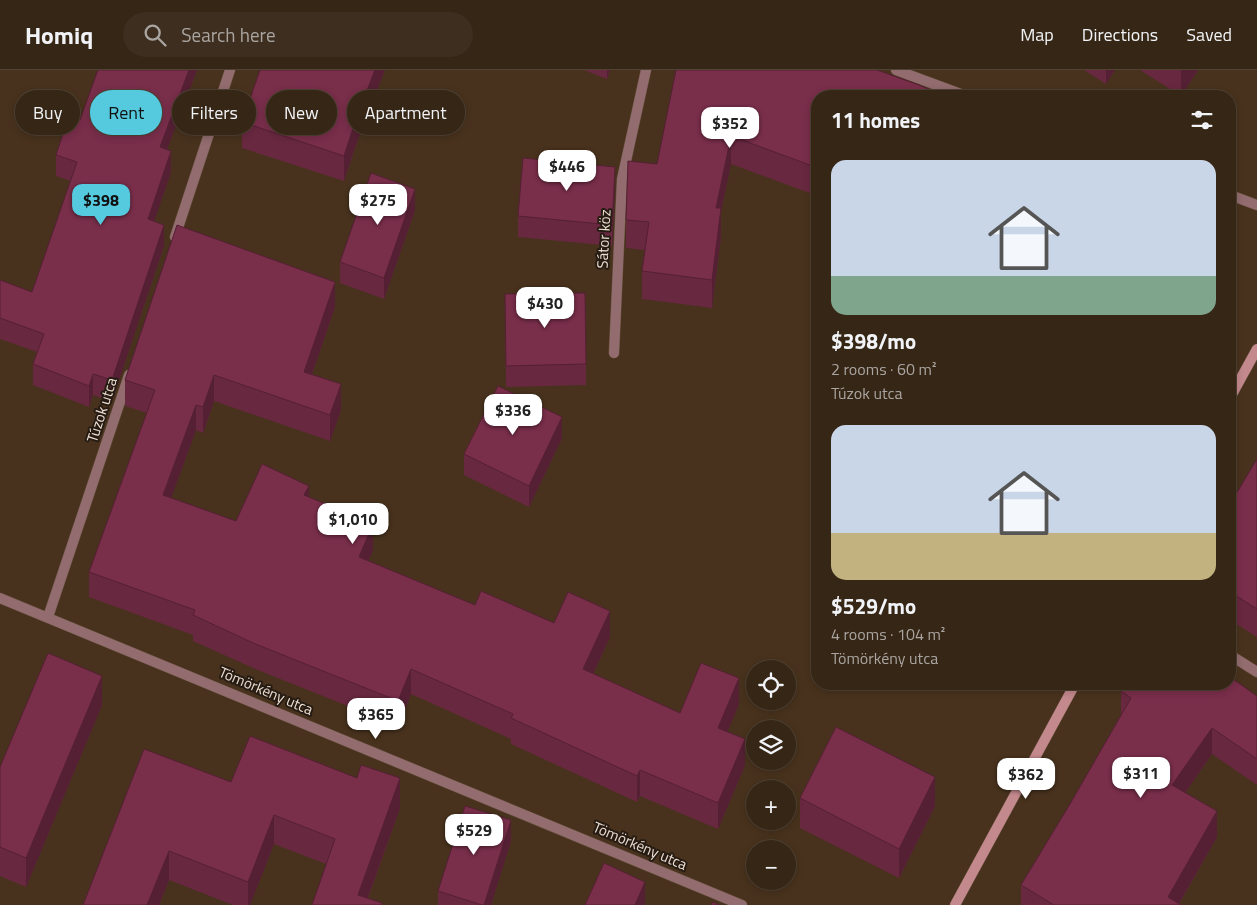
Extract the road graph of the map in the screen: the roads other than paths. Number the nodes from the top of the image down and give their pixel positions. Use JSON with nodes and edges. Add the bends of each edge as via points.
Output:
{"nodes":[{"id":1,"x":230,"y":70,"type":"edge"},
{"id":2,"x":646,"y":70,"type":"edge"},
{"id":3,"x":896,"y":70,"type":"edge"},
{"id":4,"x":950,"y":90,"type":"edge"},
{"id":5,"x":1236,"y":197,"type":"edge"},
{"id":6,"x":1257,"y":205,"type":"edge"},
{"id":7,"x":171,"y":249,"type":"edge"},
{"id":8,"x":1257,"y":349,"type":"edge"},
{"id":9,"x":614,"y":353,"type":"dead end"},
{"id":10,"x":133,"y":363,"type":"edge"},
{"id":11,"x":1236,"y":387,"type":"edge"},
{"id":12,"x":0,"y":598,"type":"edge"},
{"id":13,"x":48,"y":617,"type":"junction"},
{"id":14,"x":1236,"y":659,"type":"edge"},
{"id":15,"x":1257,"y":672,"type":"edge"},
{"id":16,"x":1072,"y":690,"type":"edge"},
{"id":17,"x":742,"y":905,"type":"edge"},
{"id":18,"x":955,"y":905,"type":"edge"}],
"edges":[{"from":1,"to":7,"type":"street"},
{"from":2,"to":9,"type":"street","name":"Sátor köz","via":[[622,179]]},
{"from":3,"to":4,"type":"street"},
{"from":5,"to":6,"type":"street"},
{"from":8,"to":11,"type":"main road"},
{"from":10,"to":13,"type":"street","name":"Túzok utca"},
{"from":12,"to":13,"type":"street","name":"Tömörkény utca"},
{"from":13,"to":17,"type":"street","name":"Tömörkény utca"},
{"from":14,"to":15,"type":"street"},
{"from":16,"to":18,"type":"main road"}]}
